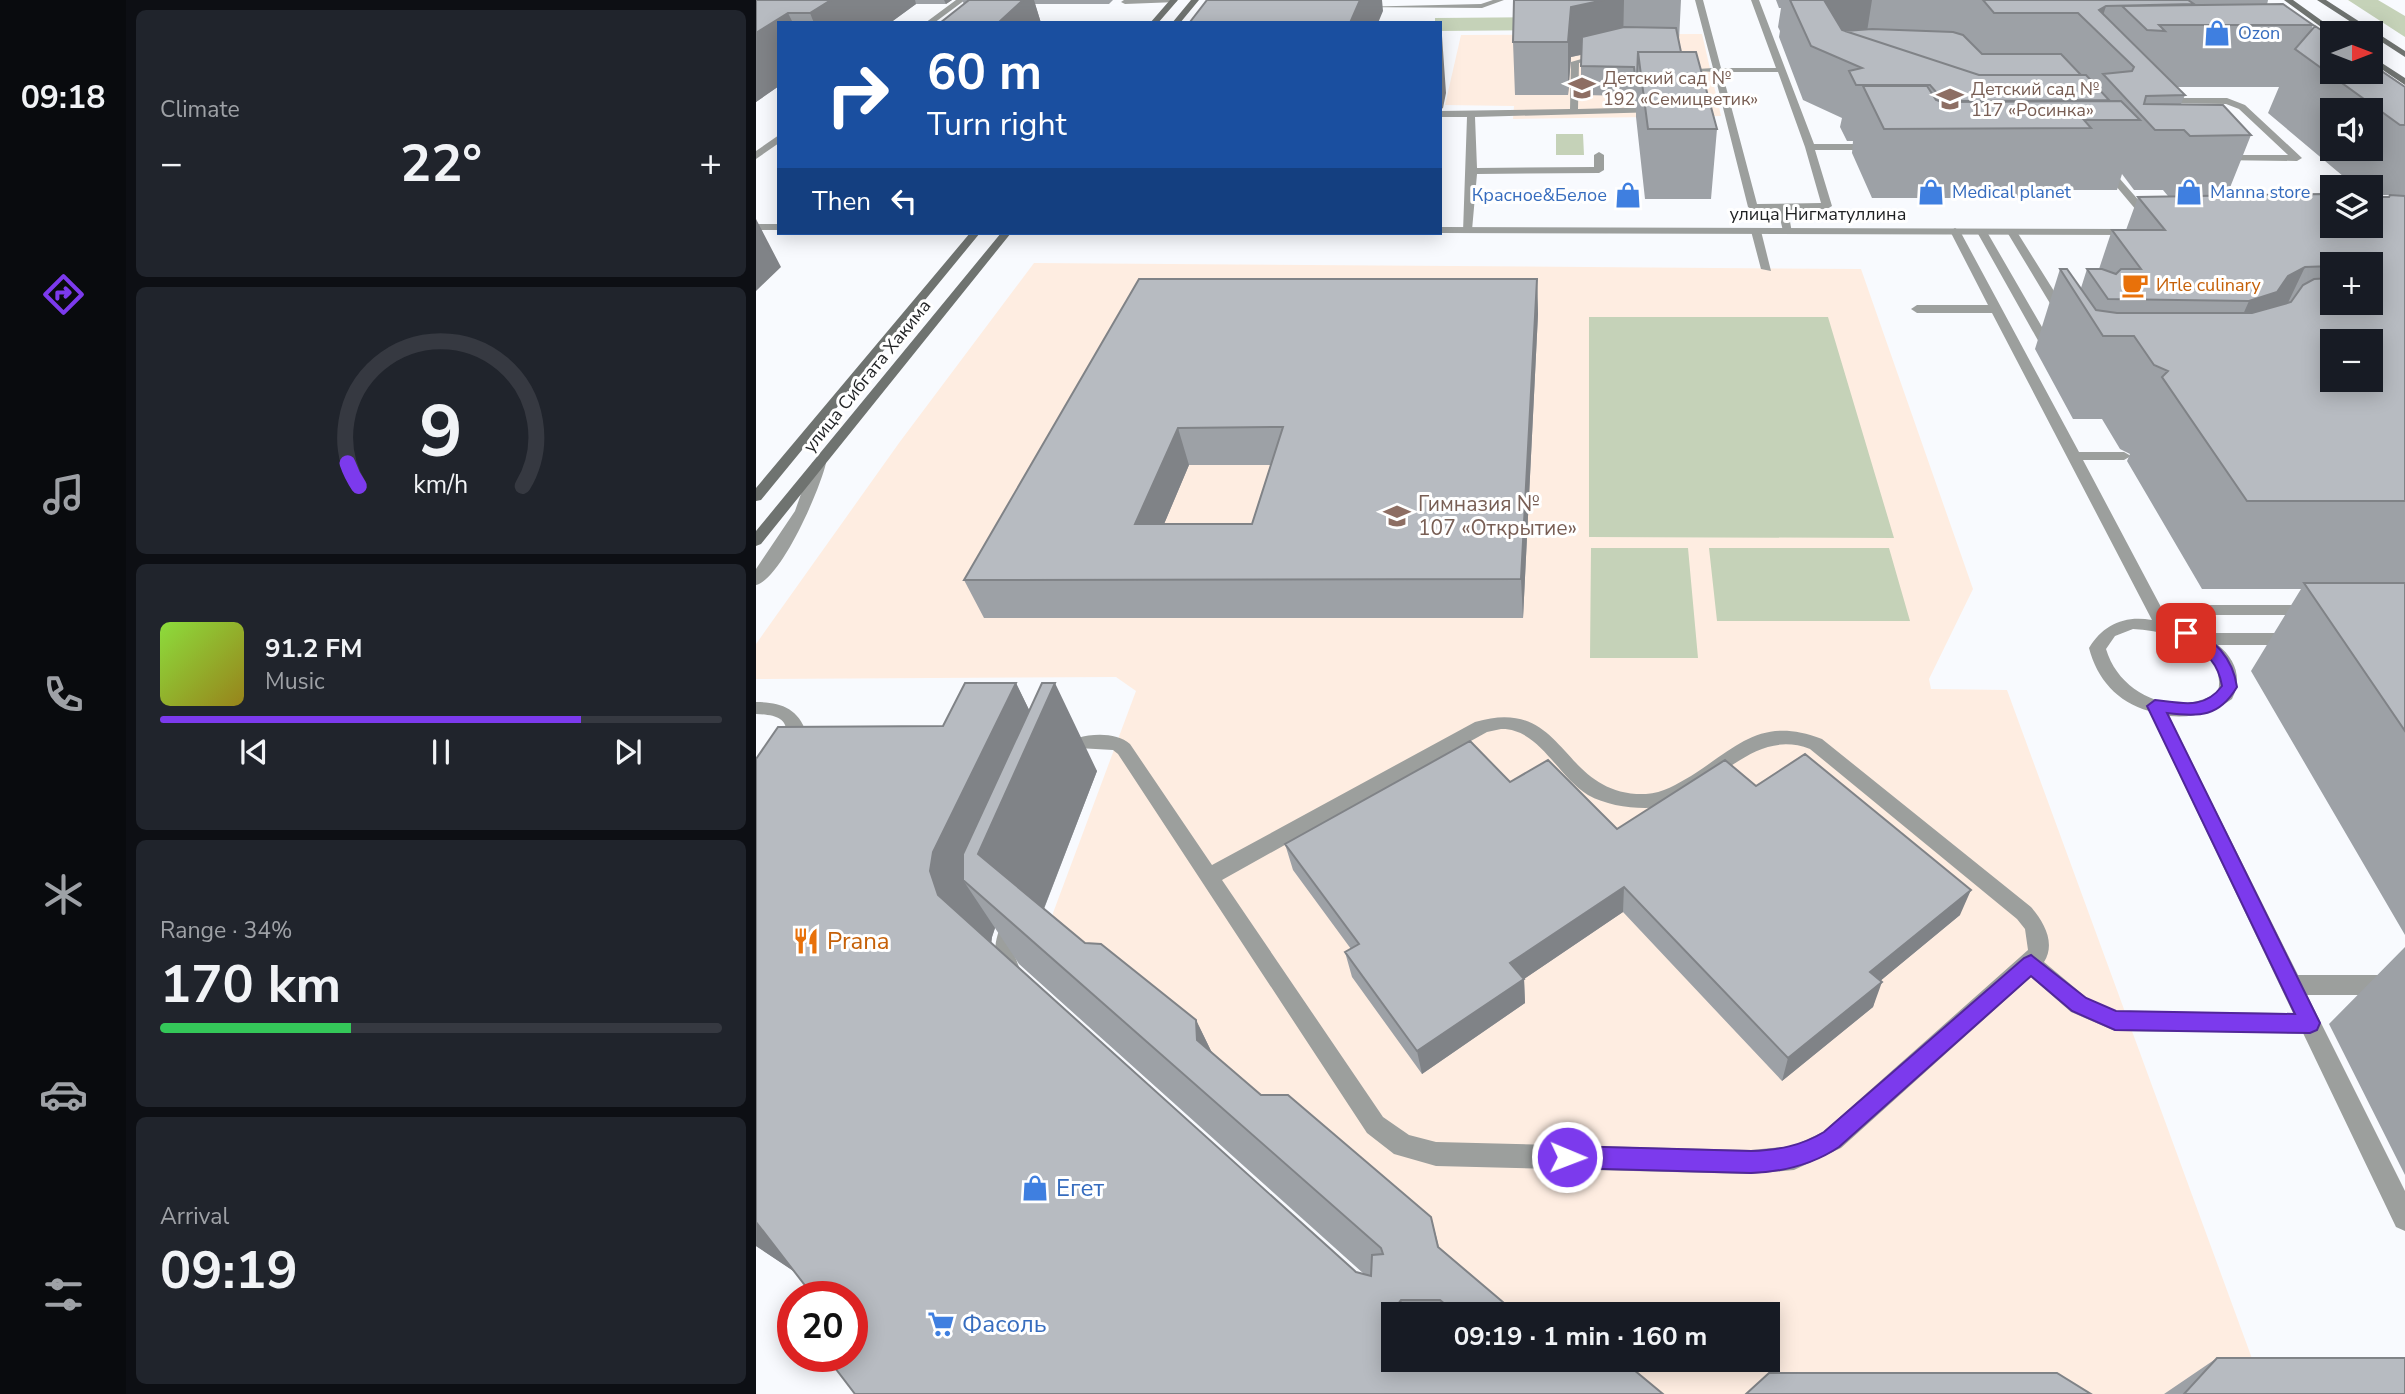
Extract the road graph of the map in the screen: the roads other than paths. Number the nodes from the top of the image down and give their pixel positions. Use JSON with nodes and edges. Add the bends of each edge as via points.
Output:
{"nodes":[{"id":1,"x":961,"y":0,"type":"edge"},
{"id":2,"x":1195,"y":0,"type":"edge"},
{"id":3,"x":1699,"y":0,"type":"edge"},
{"id":4,"x":1755,"y":0,"type":"edge"},
{"id":5,"x":2288,"y":0,"type":"edge"},
{"id":6,"x":2321,"y":0,"type":"edge"},
{"id":7,"x":2337,"y":0,"type":"edge"},
{"id":8,"x":1173,"y":1,"type":"edge"},
{"id":9,"x":1499,"y":1,"type":"edge"},
{"id":10,"x":1125,"y":2,"type":"dead end"},
{"id":11,"x":1513,"y":2,"type":"edge"},
{"id":12,"x":1350,"y":7,"type":"edge"},
{"id":13,"x":1153,"y":13,"type":"dead end"},
{"id":14,"x":1163,"y":13,"type":"junction"},
{"id":15,"x":1761,"y":13,"type":"junction"},
{"id":16,"x":1772,"y":13,"type":"dead end"},
{"id":17,"x":932,"y":21,"type":"edge"},
{"id":18,"x":1156,"y":21,"type":"edge"},
{"id":19,"x":1178,"y":21,"type":"edge"},
{"id":20,"x":2354,"y":21,"type":"edge"},
{"id":21,"x":2359,"y":21,"type":"edge"},
{"id":22,"x":2320,"y":22,"type":"edge"},
{"id":23,"x":2384,"y":41,"type":"edge"},
{"id":24,"x":1611,"y":53,"type":"edge"},
{"id":25,"x":2405,"y":55,"type":"edge"},
{"id":26,"x":2384,"y":67,"type":"edge"},
{"id":27,"x":1717,"y":70,"type":"junction"},
{"id":28,"x":1782,"y":70,"type":"junction"},
{"id":29,"x":2405,"y":82,"type":"edge"},
{"id":30,"x":1688,"y":83,"type":"edge"},
{"id":31,"x":2143,"y":101,"type":"edge"},
{"id":32,"x":1666,"y":110,"type":"edge"},
{"id":33,"x":1574,"y":111,"type":"junction"},
{"id":34,"x":1442,"y":114,"type":"edge"},
{"id":35,"x":1471,"y":114,"type":"junction"},
{"id":36,"x":777,"y":140,"type":"edge"},
{"id":37,"x":1810,"y":147,"type":"junction"},
{"id":38,"x":1891,"y":147,"type":"edge"},
{"id":39,"x":2093,"y":152,"type":"edge"},
{"id":40,"x":1599,"y":155,"type":"dead end"},
{"id":41,"x":756,"y":156,"type":"edge"},
{"id":42,"x":2205,"y":158,"type":"edge"},
{"id":43,"x":2087,"y":163,"type":"edge"},
{"id":44,"x":2101,"y":163,"type":"junction"},
{"id":45,"x":1472,"y":171,"type":"junction"},
{"id":46,"x":1782,"y":207,"type":"junction"},
{"id":47,"x":756,"y":227,"type":"edge"},
{"id":48,"x":777,"y":227,"type":"edge"},
{"id":49,"x":1442,"y":230,"type":"edge"},
{"id":50,"x":1467,"y":230,"type":"junction"},
{"id":51,"x":1756,"y":231,"type":"junction"},
{"id":52,"x":1788,"y":231,"type":"junction"},
{"id":53,"x":1955,"y":231,"type":"junction"},
{"id":54,"x":1982,"y":232,"type":"junction"},
{"id":55,"x":2012,"y":232,"type":"junction"},
{"id":56,"x":973,"y":235,"type":"edge"},
{"id":57,"x":1004,"y":235,"type":"edge"},
{"id":58,"x":1767,"y":269,"type":"dead end"},
{"id":59,"x":1917,"y":309,"type":"dead end"},
{"id":60,"x":1995,"y":309,"type":"junction"},
{"id":61,"x":2070,"y":327,"type":"dead end"},
{"id":62,"x":2055,"y":360,"type":"dead end"},
{"id":63,"x":2073,"y":456,"type":"junction"},
{"id":64,"x":2124,"y":456,"type":"dead end"},
{"id":65,"x":819,"y":463,"type":"junction"},
{"id":66,"x":759,"y":489,"type":"edge"},
{"id":67,"x":756,"y":541,"type":"edge"},
{"id":68,"x":756,"y":580,"type":"edge"},
{"id":69,"x":2327,"y":610,"type":"edge"},
{"id":70,"x":2169,"y":627,"type":"junction"},
{"id":71,"x":2198,"y":639,"type":"junction"},
{"id":72,"x":2308,"y":639,"type":"dead end"},
{"id":73,"x":2155,"y":706,"type":"junction"},
{"id":74,"x":756,"y":708,"type":"edge"},
{"id":75,"x":1077,"y":750,"type":"dead end"},
{"id":76,"x":781,"y":764,"type":"edge"},
{"id":77,"x":1209,"y":877,"type":"junction"},
{"id":78,"x":1021,"y":900,"type":"edge"},
{"id":79,"x":2031,"y":964,"type":"junction"},
{"id":80,"x":2291,"y":985,"type":"junction"},
{"id":81,"x":2405,"y":985,"type":"edge"},
{"id":82,"x":1028,"y":989,"type":"edge"},
{"id":83,"x":2310,"y":1023,"type":"junction"},
{"id":84,"x":2405,"y":1218,"type":"edge"}],
"edges":[{"from":1,"to":17,"type":"street"},
{"from":2,"to":19,"type":"main road"},
{"from":3,"to":27,"type":"street"},
{"from":4,"to":15,"type":"street"},
{"from":5,"to":22,"type":"main road"},
{"from":6,"to":20,"type":"main road"},
{"from":7,"to":21,"type":"main road"},
{"from":8,"to":10,"type":"street"},
{"from":8,"to":14,"type":"main road"},
{"from":9,"to":11,"type":"street"},
{"from":9,"to":12,"type":"street","via":[[1482,6]]},
{"from":13,"to":14,"type":"street"},
{"from":14,"to":18,"type":"main road"},
{"from":15,"to":16,"type":"street"},
{"from":15,"to":28,"type":"street"},
{"from":23,"to":25,"type":"main road"},
{"from":24,"to":33,"type":"street","via":[[1575,62]]},
{"from":26,"to":29,"type":"main road"},
{"from":27,"to":28,"type":"street"},
{"from":27,"to":30,"type":"street","via":[[1684,65]]},
{"from":27,"to":46,"type":"street","via":[[1753,207]]},
{"from":28,"to":37,"type":"street"},
{"from":31,"to":42,"type":"street","via":[[2227,101],[2242,107],[2297,158]]},
{"from":32,"to":33,"type":"street"},
{"from":33,"to":35,"type":"street"},
{"from":34,"to":35,"type":"street"},
{"from":35,"to":45,"type":"street"},
{"from":36,"to":41,"type":"street"},
{"from":37,"to":38,"type":"street"},
{"from":37,"to":46,"type":"street","via":[[1827,206]]},
{"from":39,"to":44,"type":"street"},
{"from":40,"to":45,"type":"street","via":[[1599,170]]},
{"from":43,"to":44,"type":"street"},
{"from":44,"to":55,"type":"street","name":"улица Нигматуллина","via":[[2160,232]]},
{"from":45,"to":50,"type":"street"},
{"from":46,"to":52,"type":"street"},
{"from":47,"to":48,"type":"street"},
{"from":49,"to":50,"type":"street","name":"улица Нигматуллина"},
{"from":50,"to":51,"type":"street","name":"улица Нигматуллина"},
{"from":51,"to":52,"type":"street","name":"улица Нигматуллина"},
{"from":51,"to":58,"type":"street"},
{"from":52,"to":53,"type":"street","name":"улица Нигматуллина"},
{"from":53,"to":54,"type":"street","name":"улица Нигматуллина"},
{"from":53,"to":60,"type":"street"},
{"from":54,"to":55,"type":"street","name":"улица Нигматуллина"},
{"from":54,"to":62,"type":"street"},
{"from":55,"to":61,"type":"street"},
{"from":56,"to":66,"type":"main road","name":"улица Сибгата Хакима"},
{"from":57,"to":65,"type":"main road","name":"улица Сибгата Хакима"},
{"from":59,"to":60,"type":"street"},
{"from":60,"to":63,"type":"street"},
{"from":63,"to":64,"type":"street"},
{"from":63,"to":70,"type":"street"},
{"from":65,"to":67,"type":"main road","name":"улица Сибгата Хакима"},
{"from":65,"to":68,"type":"street","via":[[813,494],[803,514]]},
{"from":69,"to":70,"type":"street","via":[[2211,610]]},
{"from":70,"to":71,"type":"street"},
{"from":70,"to":73,"type":"street","via":[[2119,626],[2101,639],[2097,648],[2103,670],[2112,681]]},
{"from":71,"to":72,"type":"street"},
{"from":71,"to":73,"type":"street","via":[[2226,667],[2230,687],[2225,695],[2206,708]]},
{"from":73,"to":80,"type":"street"},
{"from":74,"to":76,"type":"street","via":[[790,716],[801,743]]},
{"from":75,"to":77,"type":"street","via":[[1116,743],[1124,749]]},
{"from":77,"to":79,"type":"street","via":[[1496,722],[1520,723],[1532,729],[1590,786],[1629,801],[1668,797],[1757,743],[1787,736],[1816,744],[2024,913],[2039,940]]},
{"from":77,"to":79,"type":"street","via":[[1375,1125],[1403,1146],[1436,1154],[1751,1162],[1794,1158],[1832,1140]]},
{"from":78,"to":82,"type":"street","via":[[1003,954],[1008,970]]},
{"from":79,"to":83,"type":"street","via":[[2079,1005],[2115,1021]]},
{"from":80,"to":81,"type":"street"},
{"from":80,"to":83,"type":"street"},
{"from":83,"to":84,"type":"street"}]}
